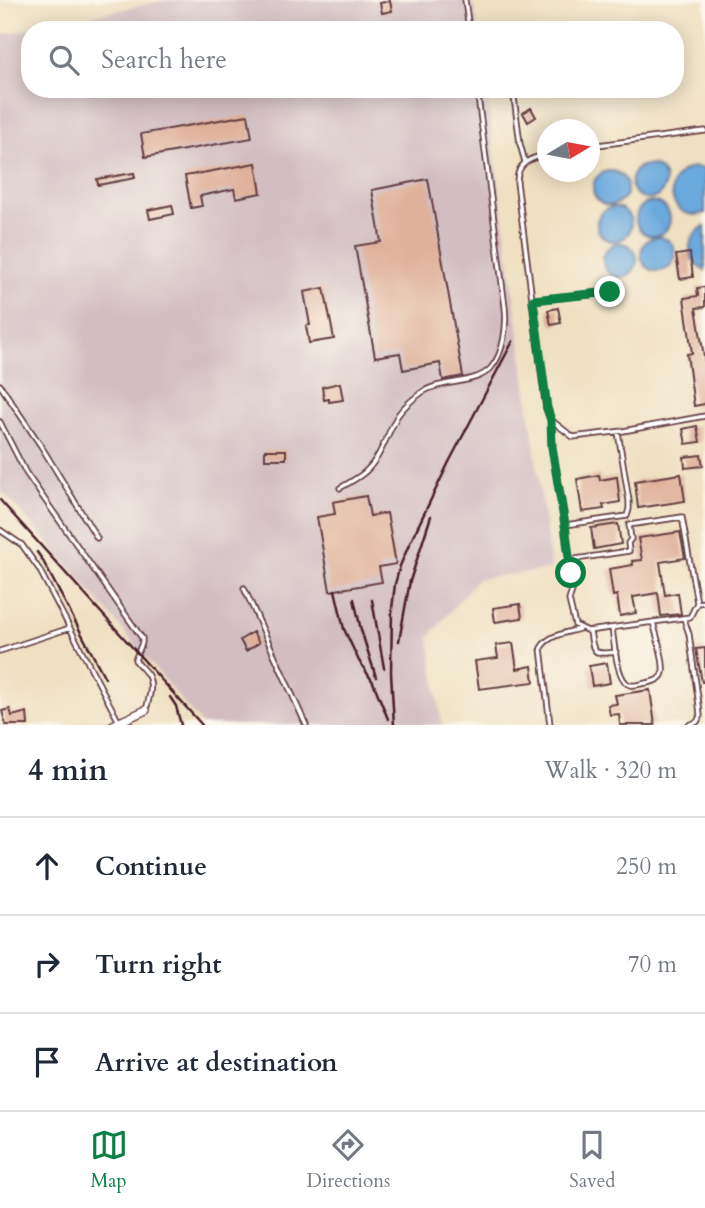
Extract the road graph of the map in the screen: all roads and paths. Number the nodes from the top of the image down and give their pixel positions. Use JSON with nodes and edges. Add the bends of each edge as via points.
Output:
{"nodes":[{"id":1,"x":465,"y":0,"type":"edge"},
{"id":2,"x":468,"y":21,"type":"edge"},
{"id":3,"x":478,"y":98,"type":"edge"},
{"id":4,"x":514,"y":98,"type":"edge"},
{"id":5,"x":705,"y":131,"type":"edge"},
{"id":6,"x":600,"y":145,"type":"edge"},
{"id":7,"x":537,"y":156,"type":"edge"},
{"id":8,"x":525,"y":162,"type":"junction"},
{"id":9,"x":617,"y":289,"type":"dead end"},
{"id":10,"x":533,"y":300,"type":"junction"},
{"id":11,"x":0,"y":385,"type":"edge"},
{"id":12,"x":705,"y":416,"type":"edge"},
{"id":13,"x":551,"y":420,"type":"junction"},
{"id":14,"x":0,"y":422,"type":"edge"},
{"id":15,"x":618,"y":431,"type":"junction"},
{"id":16,"x":340,"y":488,"type":"dead end"},
{"id":17,"x":627,"y":516,"type":"junction"},
{"id":18,"x":565,"y":525,"type":"junction"},
{"id":19,"x":629,"y":525,"type":"junction"},
{"id":20,"x":0,"y":530,"type":"edge"},
{"id":21,"x":97,"y":538,"type":"dead end"},
{"id":22,"x":569,"y":560,"type":"junction"},
{"id":23,"x":244,"y":588,"type":"dead end"},
{"id":24,"x":705,"y":602,"type":"edge"},
{"id":25,"x":697,"y":603,"type":"junction"},
{"id":26,"x":684,"y":618,"type":"junction"},
{"id":27,"x":653,"y":622,"type":"junction"},
{"id":28,"x":70,"y":628,"type":"junction"},
{"id":29,"x":581,"y":628,"type":"junction"},
{"id":30,"x":612,"y":628,"type":"junction"},
{"id":31,"x":590,"y":631,"type":"junction"},
{"id":32,"x":0,"y":651,"type":"edge"},
{"id":33,"x":616,"y":652,"type":"junction"},
{"id":34,"x":146,"y":710,"type":"joint"},
{"id":35,"x":116,"y":724,"type":"edge"},
{"id":36,"x":306,"y":725,"type":"edge"},
{"id":37,"x":550,"y":725,"type":"edge"},
{"id":38,"x":689,"y":725,"type":"edge"}],
"edges":[{"from":1,"to":2,"type":"lane"},
{"from":3,"to":16,"type":"lane","via":[[505,336],[485,373],[434,386],[408,403],[366,471]]},
{"from":4,"to":8,"type":"lane"},
{"from":5,"to":6,"type":"lane"},
{"from":7,"to":8,"type":"lane"},
{"from":8,"to":10,"type":"lane","via":[[517,182]]},
{"from":9,"to":10,"type":"lane"},
{"from":10,"to":13,"type":"lane"},
{"from":11,"to":21,"type":"lane"},
{"from":12,"to":15,"type":"lane"},
{"from":13,"to":15,"type":"lane","via":[[573,437]]},
{"from":13,"to":18,"type":"lane"},
{"from":14,"to":34,"type":"lane","via":[[26,473],[142,638],[135,660],[150,682]]},
{"from":15,"to":17,"type":"lane"},
{"from":17,"to":18,"type":"lane"},
{"from":17,"to":19,"type":"lane"},
{"from":18,"to":22,"type":"lane"},
{"from":19,"to":22,"type":"lane","via":[[629,551]]},
{"from":19,"to":25,"type":"lane","via":[[682,517]]},
{"from":20,"to":28,"type":"lane","via":[[22,545],[34,561]]},
{"from":22,"to":29,"type":"lane","via":[[569,600],[575,625]]},
{"from":23,"to":36,"type":"lane"},
{"from":24,"to":25,"type":"lane"},
{"from":25,"to":26,"type":"lane","via":[[690,617]]},
{"from":26,"to":27,"type":"lane"},
{"from":26,"to":38,"type":"lane","via":[[700,716]]},
{"from":27,"to":30,"type":"lane"},
{"from":27,"to":33,"type":"lane","via":[[662,659],[659,679],[632,686],[625,683]]},
{"from":28,"to":32,"type":"lane"},
{"from":28,"to":35,"type":"lane"},
{"from":29,"to":31,"type":"lane"},
{"from":29,"to":37,"type":"lane","via":[[549,638],[541,648]]},
{"from":30,"to":31,"type":"lane"},
{"from":30,"to":33,"type":"lane"},
{"from":31,"to":33,"type":"lane","via":[[595,651]]},
{"from":34,"to":35,"type":"street"}]}
